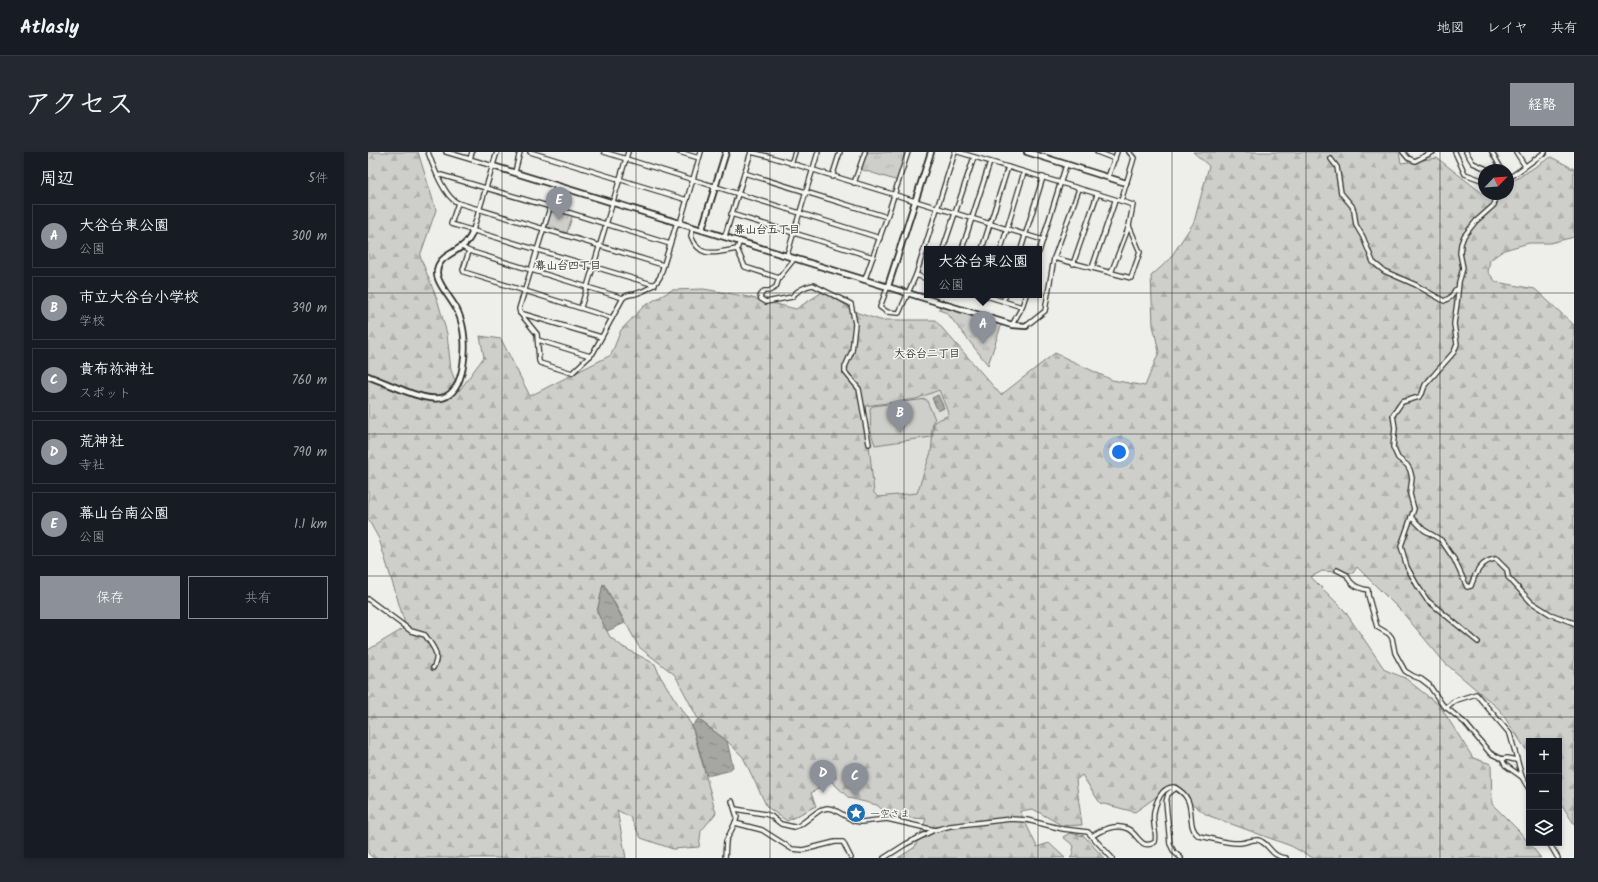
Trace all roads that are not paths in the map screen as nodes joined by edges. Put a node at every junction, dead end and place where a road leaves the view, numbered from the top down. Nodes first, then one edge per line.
1 (428, 152) edge
2 (446, 152) edge
3 (472, 152) edge
4 (497, 152) edge
5 (520, 152) edge
6 (530, 152) edge
7 (604, 152) edge
8 (628, 152) edge
9 (679, 152) edge
10 (701, 152) edge
11 (726, 152) edge
12 (751, 152) edge
13 (773, 152) edge
14 (795, 152) edge
15 (818, 152) edge
16 (840, 152) edge
17 (865, 152) edge
18 (908, 152) edge
19 (931, 152) edge
20 (955, 152) edge
21 (958, 152) edge
22 (1027, 152) edge
23 (1097, 152) edge
24 (1117, 152) edge
25 (1129, 152) edge
26 (1404, 152) edge
27 (1433, 152) edge
28 (1455, 152) edge
29 (1466, 152) edge
30 (1492, 152) edge
31 (1516, 152) edge
32 (1544, 152) edge
33 (1037, 153) edge
34 (771, 157) junction
35 (974, 157) junction
36 (626, 158) junction
37 (699, 158) junction
38 (470, 159) junction
39 (1115, 159) junction
40 (1331, 159) dead end
41 (990, 162) junction
42 (791, 164) junction
43 (1497, 164) edge
44 (1066, 165) junction
45 (493, 166) junction
46 (1008, 166) junction
47 (1478, 166) edge
48 (1525, 166) junction
49 (812, 170) junction
50 (515, 172) junction
51 (1024, 172) junction
52 (744, 173) junction
53 (1514, 174) edge
54 (438, 176) junction
55 (832, 177) junction
56 (1043, 177) junction
57 (1108, 177) junction
58 (620, 179) junction
59 (1478, 179) edge
60 (692, 180) junction
61 (854, 183) junction
62 (1060, 183) junction
63 (1126, 183) junction
64 (557, 185) junction
65 (715, 186) junction
66 (485, 188) junction
67 (1079, 189) junction
68 (806, 192) junction
69 (738, 193) junction
70 (895, 195) junction
71 (1097, 195) junction
72 (686, 200) junction
73 (1495, 200) edge
74 (1115, 201) junction
75 (612, 202) junction
76 (916, 202) junction
77 (1120, 202) junction
78 (458, 203) junction
79 (551, 207) junction
80 (938, 208) junction
81 (478, 210) junction
82 (800, 212) junction
83 (954, 213) junction
84 (732, 214) junction
85 (887, 217) junction
86 (972, 218) junction
87 (678, 222) junction
88 (990, 224) junction
89 (606, 225) junction
90 (1129, 226) junction
91 (694, 227) junction
92 (544, 229) junction
93 (702, 229) junction
94 (1008, 229) junction
95 (473, 230) junction
96 (794, 233) junction
97 (1026, 235) junction
98 (725, 236) junction
99 (880, 238) junction
100 (1043, 240) junction
101 (740, 241) junction
102 (670, 244) junction
103 (600, 246) junction
104 (926, 246) edge
105 (944, 246) edge
106 (963, 246) edge
107 (983, 246) edge
108 (1002, 246) edge
109 (1022, 246) edge
110 (1041, 246) edge
111 (462, 247) junction
112 (737, 249) junction
113 (537, 250) junction
114 (469, 251) junction
115 (924, 251) edge
116 (787, 255) junction
117 (873, 257) junction
118 (795, 258) junction
119 (1054, 258) junction
120 (1072, 264) junction
121 (663, 265) junction
122 (593, 266) junction
123 (1092, 268) junction
124 (531, 270) junction
125 (1111, 273) junction
126 (916, 275) junction
127 (779, 278) junction
128 (924, 278) edge
129 (864, 279) junction
130 (656, 285) junction
131 (888, 286) junction
132 (587, 287) junction
133 (1458, 289) junction
134 (525, 291) junction
135 (908, 293) junction
136 (623, 298) junction
137 (924, 298) edge
138 (924, 298) edge
139 (994, 298) edge
140 (1004, 298) edge
141 (1025, 298) edge
142 (1003, 301) junction
143 (580, 307) junction
144 (1022, 307) junction
145 (520, 312) junction
146 (612, 318) junction
147 (1012, 325) junction
148 (1026, 326) joint
149 (602, 337) junction
150 (538, 340) junction
151 (590, 356) junction
152 (368, 376) edge
153 (869, 444) dead end
154 (1411, 517) junction
155 (1337, 570) dead end
156 (368, 599) edge
157 (1574, 623) edge
158 (1478, 642) dead end
159 (433, 668) dead end
160 (1446, 708) junction
161 (1502, 759) junction
162 (1516, 760) junction
163 (1522, 777) junction
164 (1526, 784) edge
165 (1176, 788) junction
166 (732, 801) dead end
167 (735, 809) junction
168 (735, 823) junction
169 (935, 830) junction
170 (1092, 836) junction
171 (1551, 846) edge
172 (725, 858) edge
173 (851, 858) edge
174 (884, 858) edge
175 (1112, 858) edge
176 (1181, 858) edge
177 (1286, 858) edge
178 (1558, 858) edge

1 - 54 street
2 - 38 street
3 - 38 street
4 - 45 street
5 - 50 street
6 - 58 street
7 - 36 street
8 - 36 street
9 - 37 street
10 - 37 street
11 - 65 street
12 - 34 street
12 - 52 street
13 - 34 street
14 - 42 street
15 - 49 street
16 - 55 street
17 - 61 street
18 - 70 street
19 - 76 street
20 - 80 street
21 - 35 street
22 - 33 street
23 - 39 street
24 - 39 street
25 - 63 street
26 - 27 street
28 - 59 street
29 - 47 street
30 - 43 street
31 - 48 street
32 - 48 street
33 - 44 street
34 - 42 street
35 - 41 street
35 - 83 street
36 - 58 street
36 - 60 street
37 - 60 street
38 - 45 street
39 - 57 street
40 - 133 street
41 - 46 street
41 - 86 street
42 - 49 street
44 - 57 street
44 - 62 street
45 - 50 street
45 - 66 street
46 - 51 street
46 - 88 street
48 - 53 street
49 - 55 street
49 - 68 street
50 - 64 street
51 - 56 street
51 - 94 street
52 - 68 street
52 - 69 street
54 - 66 street
54 - 78 street
55 - 61 street
56 - 62 street
56 - 97 street
57 - 63 street
58 - 72 street
58 - 75 street
60 - 65 street
60 - 72 street
61 - 70 street
62 - 67 street
62 - 100 street
63 - 77 street
64 - 75 street
64 - 79 street
65 - 69 street
65 - 93 street
66 - 79 street
66 - 81 street
67 - 71 street
67 - 119 street
68 - 82 street
68 - 85 street
69 - 82 street
69 - 84 street
70 - 76 street
70 - 85 street
71 - 74 street
71 - 120 street
72 - 87 street
73 - 133 street
74 - 77 street
74 - 123 street
75 - 87 street
75 - 89 street
76 - 80 street
76 - 131 street
77 - 90 street
78 - 81 street
78 - 95 street
79 - 89 street
79 - 92 street
80 - 83 street
80 - 104 street
81 - 92 street
81 - 95 street
82 - 96 street
82 - 99 street
83 - 86 street
83 - 105 street
84 - 96 street
84 - 98 street
85 - 99 street
86 - 88 street
86 - 106 street
87 - 91 street
87 - 102 street
88 - 94 street
88 - 107 street
89 - 102 street
89 - 103 street
90 - 125 street
90 - 125 street
91 - 93 street
91 - 112 street
92 - 103 street
92 - 113 street
93 - 98 street
94 - 97 street
94 - 108 street
95 - 111 street
95 - 113 street
96 - 116 street
96 - 117 street
97 - 100 street
97 - 109 street
98 - 101 street
99 - 117 street
100 - 110 street
101 - 112 street
101 - 116 street
102 - 121 street
103 - 121 street
103 - 122 street
111 - 114 street
111 - 152 street
112 - 127 street
113 - 122 street
113 - 124 street
114 - 124 street
114 - 134 street
115 - 126 street
116 - 118 street
117 - 129 street
118 - 127 street
118 - 129 street
119 - 120 street
119 - 148 street
120 - 123 street
121 - 130 street
122 - 130 street
122 - 132 street
123 - 125 street
124 - 132 street
124 - 134 street
126 - 128 street
126 - 135 street
127 - 153 street
129 - 131 street
130 - 136 street
131 - 135 street
131 - 135 street
132 - 136 street
132 - 143 street
133 - 154 street
134 - 143 street
134 - 145 street
135 - 137 street
136 - 146 street
138 - 147 street
139 - 142 street
140 - 142 street
141 - 144 street
142 - 144 street
143 - 146 street
144 - 147 street
145 - 149 street
145 - 150 street
146 - 149 street
147 - 148 street
149 - 151 street
150 - 151 street
150 - 151 street
154 - 157 street
154 - 158 street
155 - 160 street
156 - 159 street
160 - 161 street
160 - 162 street
161 - 162 street
161 - 163 street
162 - 163 street
163 - 164 street
165 - 170 street
165 - 176 street
165 - 177 street
166 - 167 street
167 - 168 street
167 - 169 street
168 - 172 street
168 - 173 street
169 - 170 street
169 - 174 street
170 - 175 street
171 - 178 street

